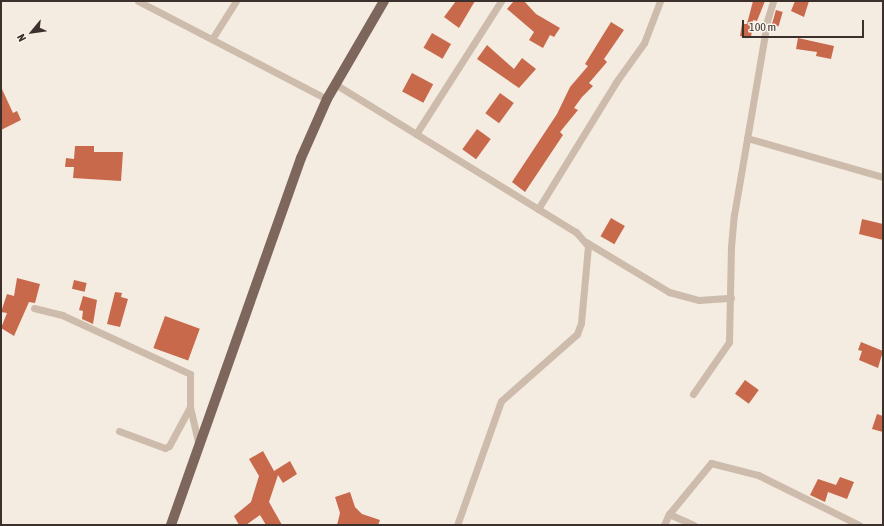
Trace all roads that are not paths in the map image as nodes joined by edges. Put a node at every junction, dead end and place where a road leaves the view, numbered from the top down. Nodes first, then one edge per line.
1 (138, 1) edge
2 (236, 1) edge
3 (384, 1) edge
4 (501, 1) edge
5 (660, 1) edge
6 (773, 1) edge
7 (212, 39) junction
8 (335, 84) junction
9 (326, 99) junction
10 (416, 134) junction
11 (747, 138) junction
12 (883, 177) edge
13 (538, 209) junction
14 (586, 241) junction
15 (731, 298) junction
16 (34, 308) dead end
17 (693, 394) dead end
18 (190, 407) junction
19 (119, 431) dead end
20 (199, 446) junction
21 (669, 514) junction
22 (170, 525) edge
23 (457, 525) edge
24 (664, 525) edge
25 (694, 525) edge
26 (859, 525) edge

1 - 7 street
2 - 7 street
3 - 8 main road
4 - 10 street
5 - 13 street
6 - 11 street
7 - 9 street
8 - 9 main road
8 - 10 street
9 - 20 main road
10 - 13 street
11 - 12 street
11 - 15 street
13 - 14 street
14 - 15 street
14 - 23 street
15 - 17 street
16 - 18 street
18 - 19 street
18 - 20 street
20 - 22 main road
21 - 24 street
21 - 25 street
21 - 26 street

